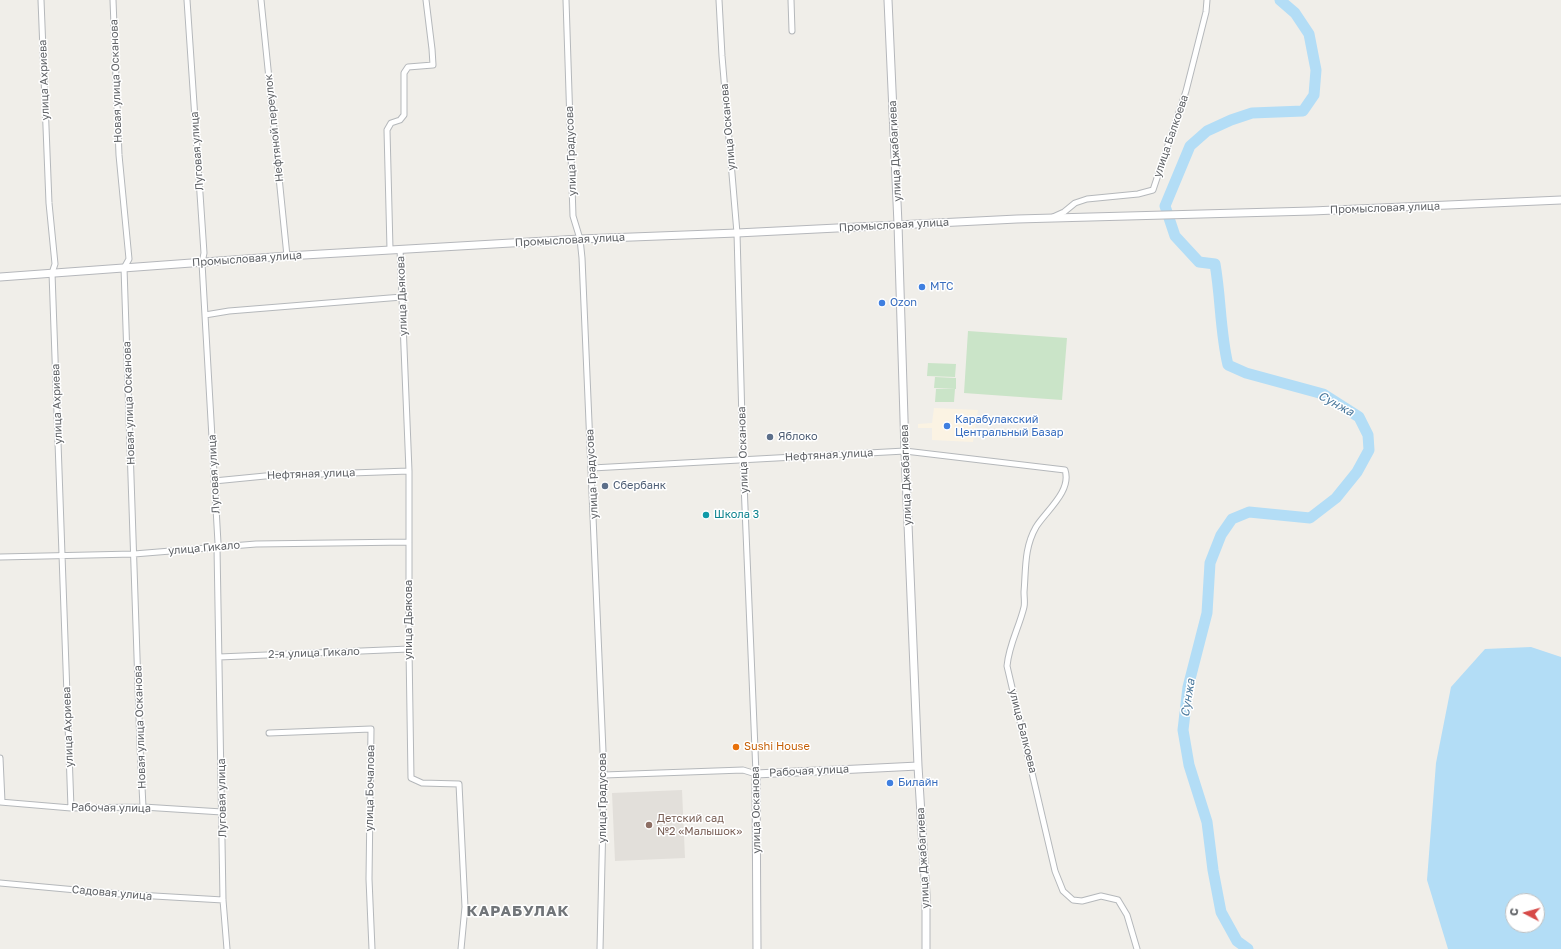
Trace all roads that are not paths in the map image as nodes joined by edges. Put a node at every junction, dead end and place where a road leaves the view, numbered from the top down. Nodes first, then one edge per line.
1 (41, 0) edge
2 (113, 0) edge
3 (187, 0) edge
4 (261, 0) edge
5 (426, 0) edge
6 (566, 0) edge
7 (719, 0) edge
8 (791, 0) edge
9 (888, 0) edge
10 (1208, 0) edge
11 (792, 31) dead end
12 (1561, 200) edge
13 (1050, 218) junction
14 (898, 224) junction
15 (737, 233) junction
16 (580, 239) junction
17 (390, 249) junction
18 (400, 249) junction
19 (287, 256) junction
20 (202, 263) junction
21 (124, 268) junction
22 (52, 273) junction
23 (0, 277) edge
24 (402, 297) junction
25 (205, 315) junction
26 (905, 452) junction
27 (743, 459) junction
28 (592, 468) junction
29 (1065, 470) joint
30 (409, 471) junction
31 (214, 481) junction
32 (409, 542) junction
33 (217, 547) junction
34 (134, 554) junction
35 (62, 555) junction
36 (0, 557) edge
37 (409, 649) junction
38 (218, 656) junction
39 (269, 733) dead end
40 (0, 758) edge
41 (918, 766) junction
42 (756, 774) junction
43 (604, 775) junction
44 (1, 802) edge
45 (143, 807) junction
46 (71, 808) junction
47 (222, 812) junction
48 (0, 883) edge
49 (224, 900) junction
50 (227, 949) edge
51 (372, 949) edge
52 (461, 949) edge
53 (600, 949) edge
54 (757, 949) edge
55 (926, 949) edge
56 (1137, 949) edge

1 - 22 street, улица Ахриева
2 - 21 street, Новая улица Осканова
3 - 20 street, Луговая улица
4 - 19 street, Нефтяной переулок
5 - 17 street, улица Дьякова
6 - 16 street, улица Градусова
7 - 15 street, улица Осканова
8 - 11 street
9 - 14 main road, улица Джабагиева
10 - 13 street, улица Балкоева
12 - 13 main road, Промысловая улица
13 - 14 main road, Промысловая улица
14 - 15 main road, Промысловая улица
14 - 26 main road, улица Джабагиева
15 - 16 main road, Промысловая улица
15 - 27 street, улица Осканова
16 - 18 main road, Промысловая улица
16 - 28 street, улица Градусова
17 - 18 main road, Промысловая улица
17 - 19 main road, Промысловая улица
18 - 24 street, улица Дьякова
19 - 20 main road, Промысловая улица
20 - 21 main road, Промысловая улица
20 - 25 street, Луговая улица
21 - 22 main road, Промысловая улица
21 - 34 street, Новая улица Осканова
22 - 23 main road, Промысловая улица
22 - 35 street, улица Ахриева
24 - 25 street
24 - 30 street, улица Дьякова
25 - 31 street, Луговая улица
26 - 27 street, Нефтяная улица
26 - 29 street, Нефтяная улица
26 - 41 main road, улица Джабагиева
27 - 28 street, Нефтяная улица
27 - 42 street, улица Осканова
28 - 43 street, улица Градусова
29 - 56 street, улица Балкоева
30 - 31 street, Нефтяная улица
30 - 32 street, улица Дьякова
31 - 33 street, Луговая улица
32 - 33 street, улица Гикало
32 - 37 street, улица Дьякова
33 - 34 street, улица Гикало
33 - 38 street, Луговая улица
34 - 35 street, улица Гикало
34 - 45 street, Новая улица Осканова
35 - 36 street, улица Гикало
35 - 46 street, улица Ахриева
37 - 38 street, 2-я улица Гикало
37 - 52 street, улица Дьякова
38 - 47 street, Луговая улица
39 - 51 street, улица Бочалова
40 - 44 street
41 - 42 main road, Рабочая улица
41 - 55 main road, улица Джабагиева
42 - 43 street, Рабочая улица
42 - 54 main road, улица Осканова
43 - 53 street, улица Градусова
44 - 46 street, Рабочая улица
45 - 46 street, Рабочая улица
45 - 47 street, Рабочая улица
47 - 49 street, Луговая улица
48 - 49 street, Садовая улица
49 - 50 street, Луговая улица

